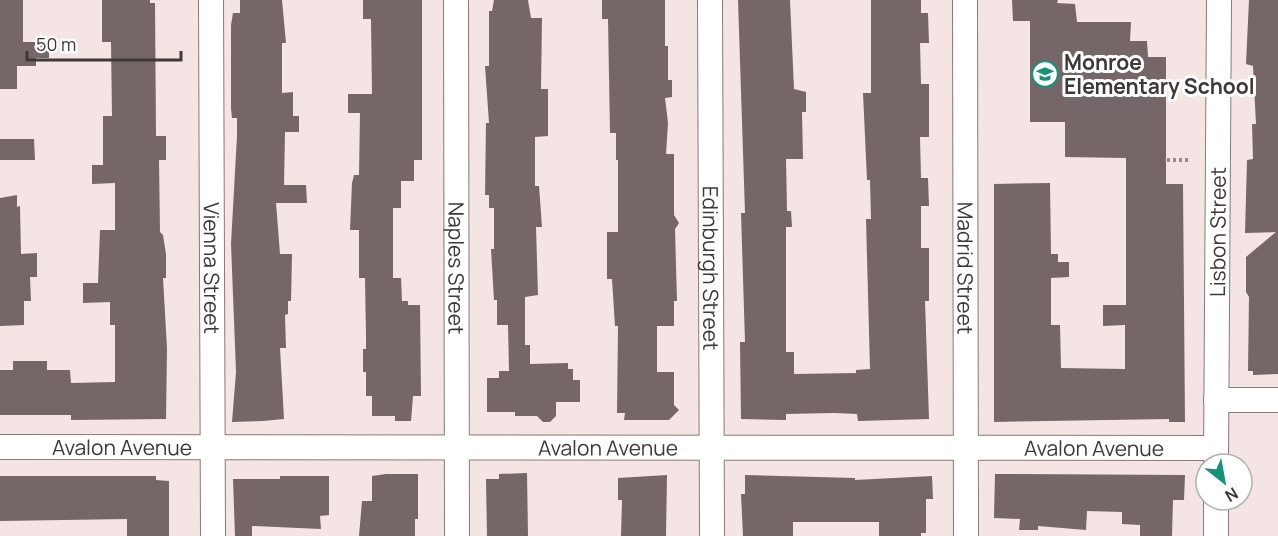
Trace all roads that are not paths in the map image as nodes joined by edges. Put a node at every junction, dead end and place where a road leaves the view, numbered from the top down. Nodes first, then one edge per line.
1 (211, 0) edge
2 (456, 0) edge
3 (710, 0) edge
4 (965, 0) edge
5 (1219, 0) edge
6 (1216, 400) junction
7 (1278, 400) edge
8 (0, 447) edge
9 (213, 447) junction
10 (457, 447) junction
11 (965, 447) junction
12 (711, 449) junction
13 (1216, 452) edge
14 (1194, 455) edge
15 (1216, 512) edge
16 (213, 536) edge
17 (457, 536) edge
18 (712, 536) edge
19 (966, 536) edge
20 (1216, 536) edge

1 - 9 street, Vienna Street
2 - 10 street, Naples Street
3 - 12 street, Edinburgh Street
4 - 11 street, Madrid Street
5 - 6 street, Lisbon Street
6 - 7 street
6 - 13 street, Lisbon Street
8 - 9 street, Avalon Avenue
9 - 10 street, Avalon Avenue
9 - 16 street, Vienna Street
10 - 12 street, Avalon Avenue
10 - 17 street, Naples Street
11 - 12 street, Avalon Avenue
11 - 14 street, Avalon Avenue
11 - 19 street, Madrid Street
12 - 18 street, Edinburgh Street
15 - 20 street

